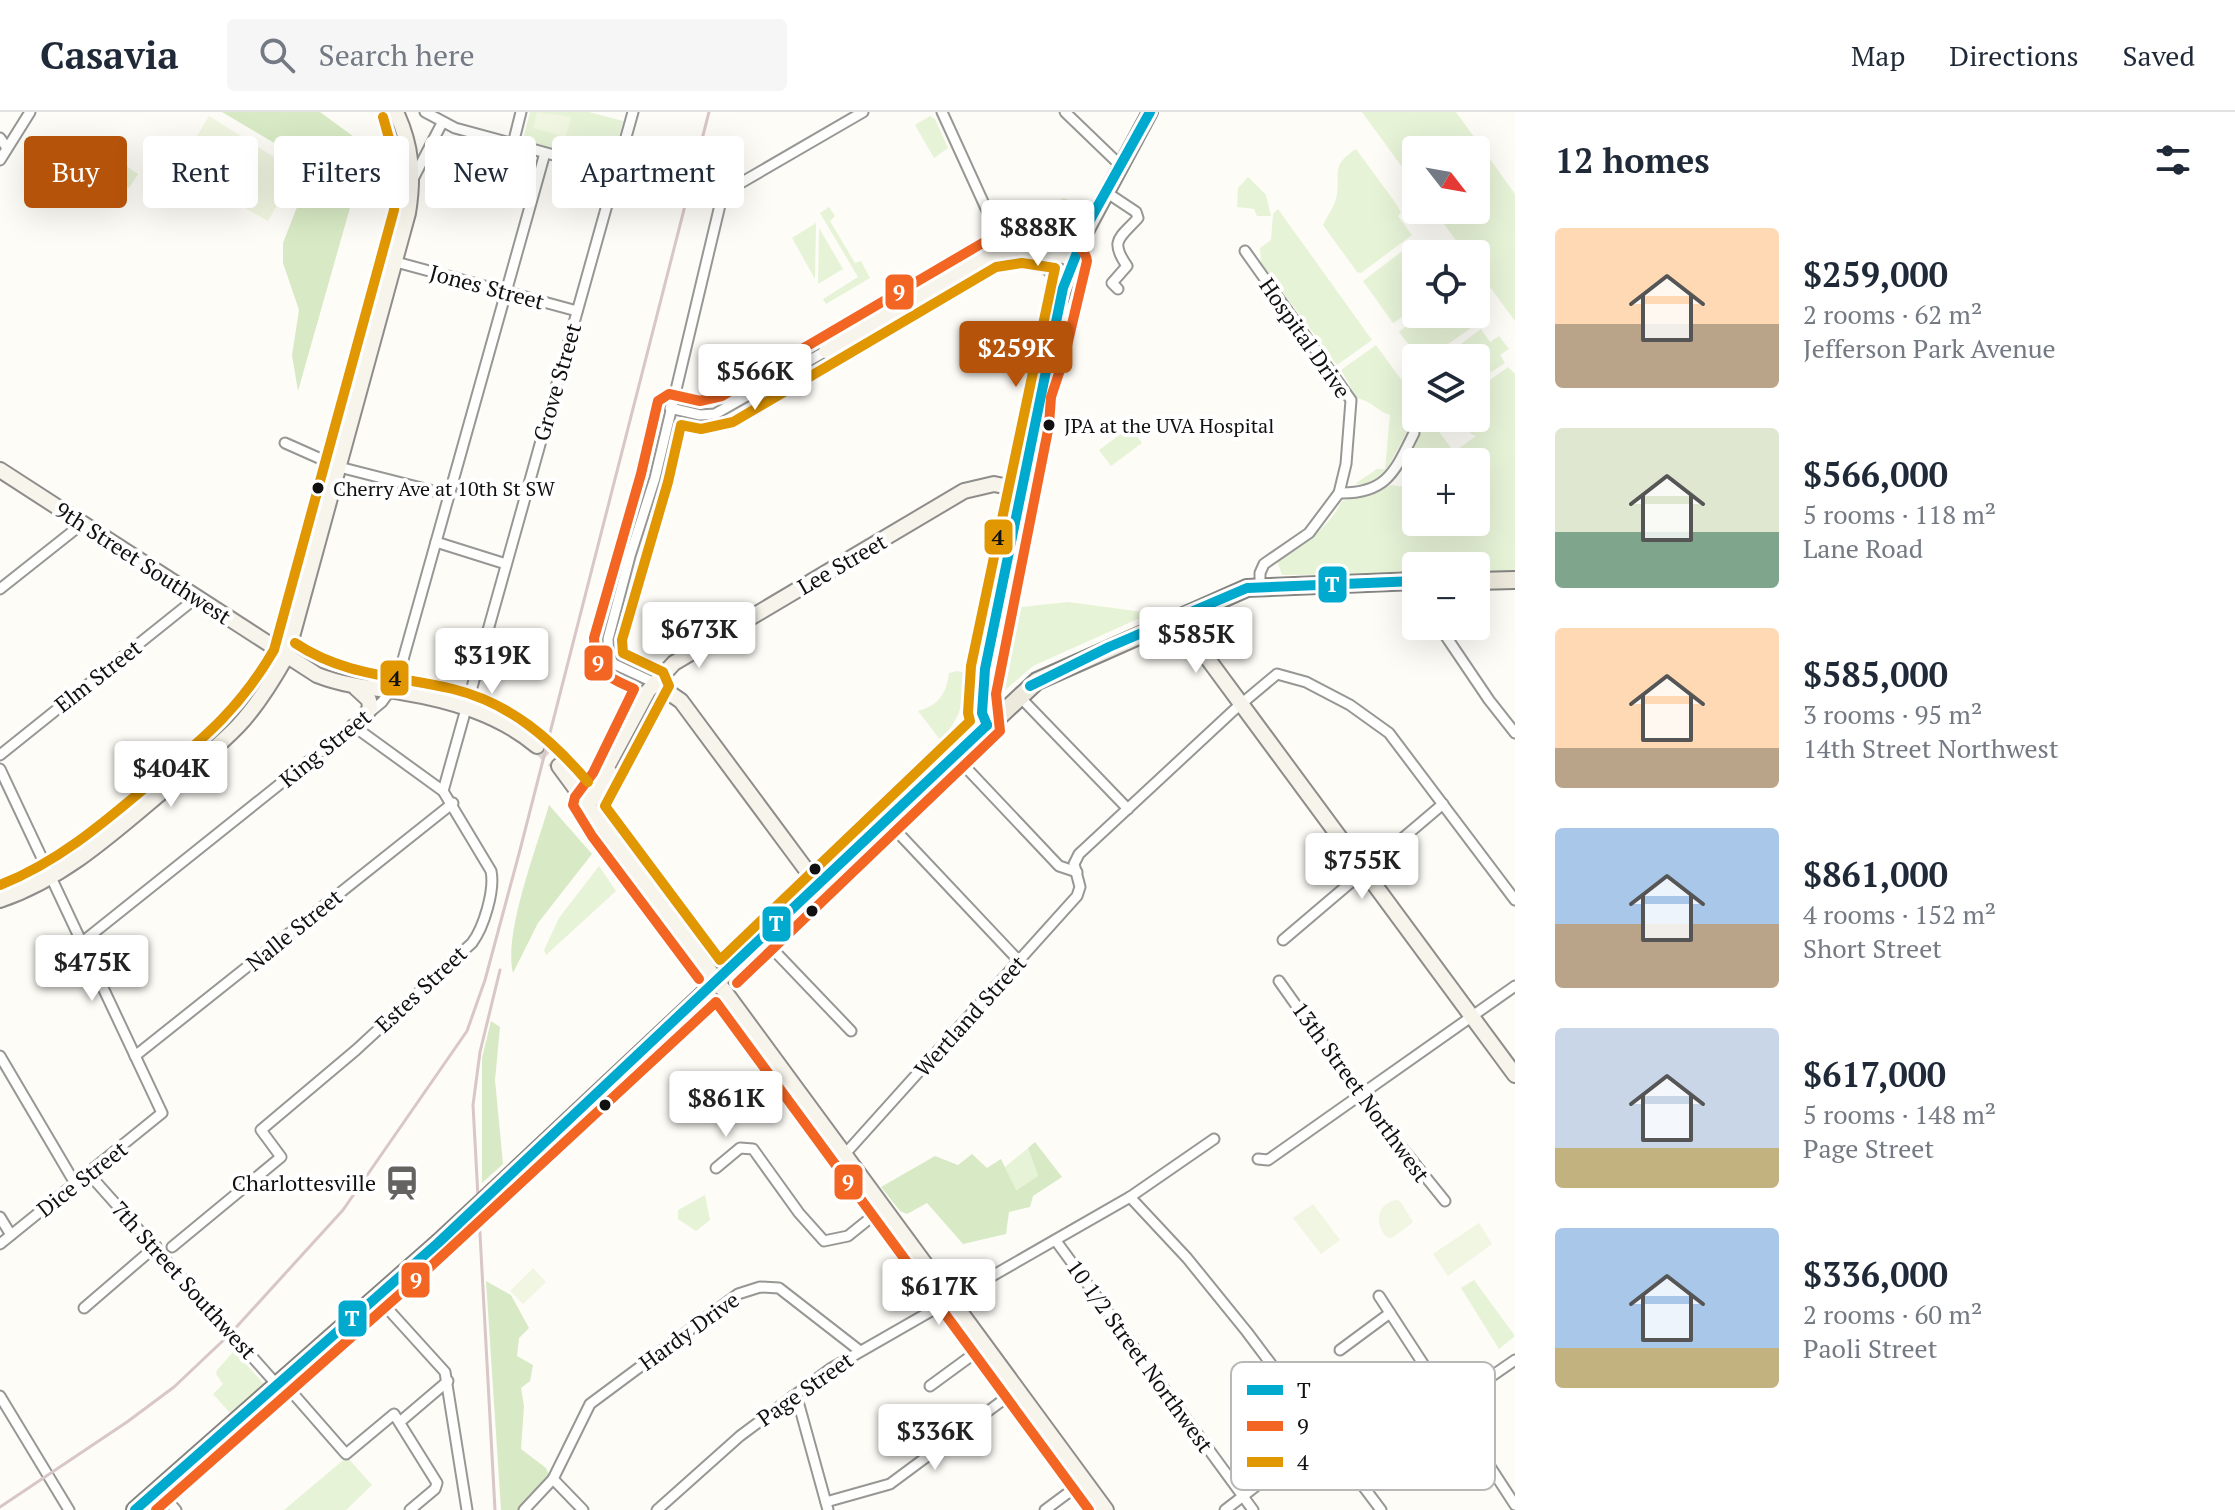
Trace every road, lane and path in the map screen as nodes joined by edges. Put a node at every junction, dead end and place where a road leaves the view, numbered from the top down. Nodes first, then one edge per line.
1 (30, 112) edge
2 (396, 112) edge
3 (425, 112) edge
4 (521, 112) edge
5 (633, 112) edge
6 (863, 112) edge
7 (942, 112) edge
8 (1065, 112) edge
9 (1150, 112) edge
10 (442, 123) junction
11 (486, 136) edge
12 (515, 136) edge
13 (626, 136) edge
14 (0, 138) edge
15 (7, 148) junction
16 (536, 150) edge
17 (545, 153) junction
18 (552, 155) edge
19 (0, 160) edge
20 (1120, 165) junction
21 (413, 179) junction
22 (1106, 192) junction
23 (606, 208) edge
24 (1005, 250) junction
25 (1245, 251) dead end
26 (1073, 259) junction
27 (396, 262) junction
28 (1118, 289) dead end
29 (506, 292) junction
30 (577, 311) junction
31 (1050, 347) tunnel mouth
32 (826, 351) joint
33 (670, 408) junction
34 (1414, 433) dead end
35 (285, 443) dead end
36 (339, 467) junction
37 (0, 470) edge
38 (1023, 490) junction
39 (1339, 493) junction
40 (449, 495) junction
41 (82, 524) junction
42 (436, 542) junction
43 (506, 564) junction
44 (1515, 580) edge
45 (1402, 581) edge
46 (1490, 581) edge
47 (1260, 586) junction
48 (0, 589) edge
49 (196, 598) junction
50 (1177, 617) junction
51 (1448, 640) edge
52 (287, 655) junction
53 (655, 683) junction
54 (356, 688) junction
55 (391, 691) junction
56 (1019, 696) junction
57 (1241, 704) junction
58 (466, 707) junction
59 (365, 716) junction
60 (352, 725) junction
61 (987, 725) junction
62 (1515, 733) edge
63 (537, 746) tunnel mouth
64 (0, 755) edge
65 (955, 756) junction
66 (559, 766) tunnel mouth
67 (0, 769) edge
68 (443, 791) junction
69 (583, 799) junction
70 (453, 803) junction
71 (1443, 804) junction
72 (1128, 809) junction
73 (887, 821) junction
74 (1363, 871) junction
75 (1077, 872) junction
76 (51, 879) junction
77 (819, 887) junction
78 (0, 900) edge
79 (1515, 900) edge
80 (763, 939) junction
81 (1283, 940) dead end
82 (81, 943) junction
83 (1020, 962) junction
84 (718, 981) junction
85 (1279, 981) dead end
86 (1515, 986) edge
87 (1471, 1015) junction
88 (851, 1031) dead end
89 (0, 1056) edge
90 (135, 1056) junction
91 (1515, 1075) edge
92 (1361, 1097) junction
93 (1214, 1139) dead end
94 (845, 1154) junction
95 (1258, 1159) dead end
96 (716, 1168) dead end
97 (89, 1174) junction
98 (76, 1185) junction
99 (1130, 1197) junction
100 (1445, 1201) dead end
101 (884, 1207) junction
102 (0, 1217) edge
103 (11, 1235) junction
104 (1056, 1241) junction
105 (0, 1244) edge
106 (156, 1246) junction
107 (172, 1247) dead end
108 (1379, 1296) dead end
109 (377, 1297) junction
110 (953, 1301) junction
111 (84, 1308) dead end
112 (1390, 1313) junction
113 (986, 1345) junction
114 (1340, 1350) dead end
115 (860, 1351) junction
116 (1515, 1360) edge
117 (1269, 1362) edge
118 (1422, 1362) edge
119 (1495, 1374) edge
120 (448, 1381) junction
121 (280, 1384) junction
122 (930, 1386) dead end
123 (1018, 1389) junction
124 (0, 1396) edge
125 (793, 1396) junction
126 (398, 1418) junction
127 (1495, 1474) edge
128 (553, 1479) junction
129 (1231, 1480) edge
130 (1084, 1481) junction
131 (158, 1490) junction
132 (1239, 1490) edge
133 (1251, 1490) edge
134 (1366, 1490) edge
135 (1243, 1496) junction
136 (1515, 1505) edge
137 (827, 1506) edge
138 (69, 1510) edge
139 (135, 1510) edge
140 (176, 1510) edge
141 (410, 1510) edge
142 (467, 1510) edge
143 (524, 1510) edge
144 (583, 1510) edge
145 (657, 1510) edge
146 (1045, 1510) edge
147 (1106, 1510) edge
148 (1225, 1510) edge
149 (1253, 1510) edge
150 (1381, 1510) edge

1 - 15 street
2 - 21 street
3 - 10 street
4 - 12 street
5 - 13 street, Grove Street
6 - 33 street
7 - 24 street
8 - 20 street
9 - 20 street
10 - 11 street
10 - 21 street
14 - 15 street
15 - 19 street
16 - 17 street
17 - 18 street
17 - 29 street, King Street
20 - 22 street
21 - 27 street
22 - 26 street
22 - 28 street
23 - 30 street, Grove Street
24 - 26 street
24 - 26 street
24 - 32 street
25 - 39 street, Hospital Drive
27 - 29 street, Jones Street
27 - 36 street
29 - 30 street, Jones Street
29 - 40 street, King Street
30 - 43 street, Grove Street
31 - 38 street
32 - 33 street
33 - 53 street
34 - 39 street
35 - 36 street
36 - 40 street
36 - 52 street
37 - 41 street, 9th Street Southwest
38 - 53 street, Lee Street
38 - 61 street
39 - 47 street, Hospital Drive
40 - 42 street, King Street
41 - 48 street
41 - 49 street, 9th Street Southwest
42 - 43 street
42 - 55 street, King Street
43 - 58 street, Grove Street
44 - 46 main road
45 - 47 main road
47 - 50 main road
49 - 52 street, 9th Street Southwest
49 - 64 street, Elm Street
50 - 56 main road
50 - 57 street
51 - 62 street
52 - 54 street, 9th Street Southwest
52 - 76 street
53 - 69 street, Lee Street
53 - 77 street
54 - 55 street, 9th Street Southwest
54 - 59 street
55 - 58 street, 9th Street Southwest
55 - 59 street, King Street
56 - 61 main road
56 - 72 street
57 - 71 street, Wertland Street
57 - 72 street, Wertland Street
57 - 74 street
58 - 63 street, 9th Street Southwest
58 - 68 street, Grove Street
59 - 60 street, King Street
60 - 68 street
60 - 82 street, King Street
61 - 65 main road
65 - 73 main road
65 - 75 street
66 - 69 street
67 - 76 street
68 - 70 street
69 - 84 street
70 - 90 street, Nalle Street
70 - 107 street, Estes Street
71 - 74 street
71 - 79 street
72 - 75 street, Wertland Street
73 - 77 main road
73 - 83 street
74 - 81 street
74 - 87 street
75 - 83 street, Wertland Street
76 - 78 street
76 - 82 street
77 - 80 main road
80 - 84 main road
80 - 88 street
82 - 90 street
83 - 94 street, Wertland Street
84 - 94 street
84 - 109 main road, bridge
85 - 92 street, 13th Street Northwest
86 - 87 street
87 - 91 street
87 - 92 street
89 - 98 street
90 - 97 street, Dice Street
92 - 95 street
92 - 100 street, 13th Street Northwest
93 - 99 street, Page Street
94 - 101 street
96 - 101 street
97 - 98 street, Dice Street
97 - 106 street, 7th Street Southwest
98 - 103 street, Dice Street
99 - 104 street, Page Street
99 - 117 street
101 - 110 street
102 - 103 street
103 - 105 street, Dice Street
104 - 110 street, Page Street
104 - 129 street, 10 1/2 Street Northwest
106 - 111 street
106 - 121 street, 7th Street Southwest
108 - 112 street
109 - 120 street
109 - 121 main road
110 - 113 street
110 - 115 street, Page Street
112 - 114 street
112 - 118 street
113 - 122 street
113 - 123 street
115 - 125 street, Page Street
115 - 128 street, Hardy Drive
116 - 119 street
120 - 126 street
120 - 142 street
121 - 126 street, 7th Street Southwest
121 - 131 main road
123 - 130 street
123 - 137 street
124 - 138 street
125 - 137 street
125 - 145 street, Page Street
126 - 141 street
127 - 136 street
128 - 143 street, Hardy Drive
128 - 144 street
130 - 146 street
130 - 147 street
131 - 139 main road
131 - 140 street
132 - 135 street, 10 1/2 Street Northwest
133 - 135 street
134 - 150 street
135 - 148 street
135 - 149 street, 10 1/2 Street Northwest

